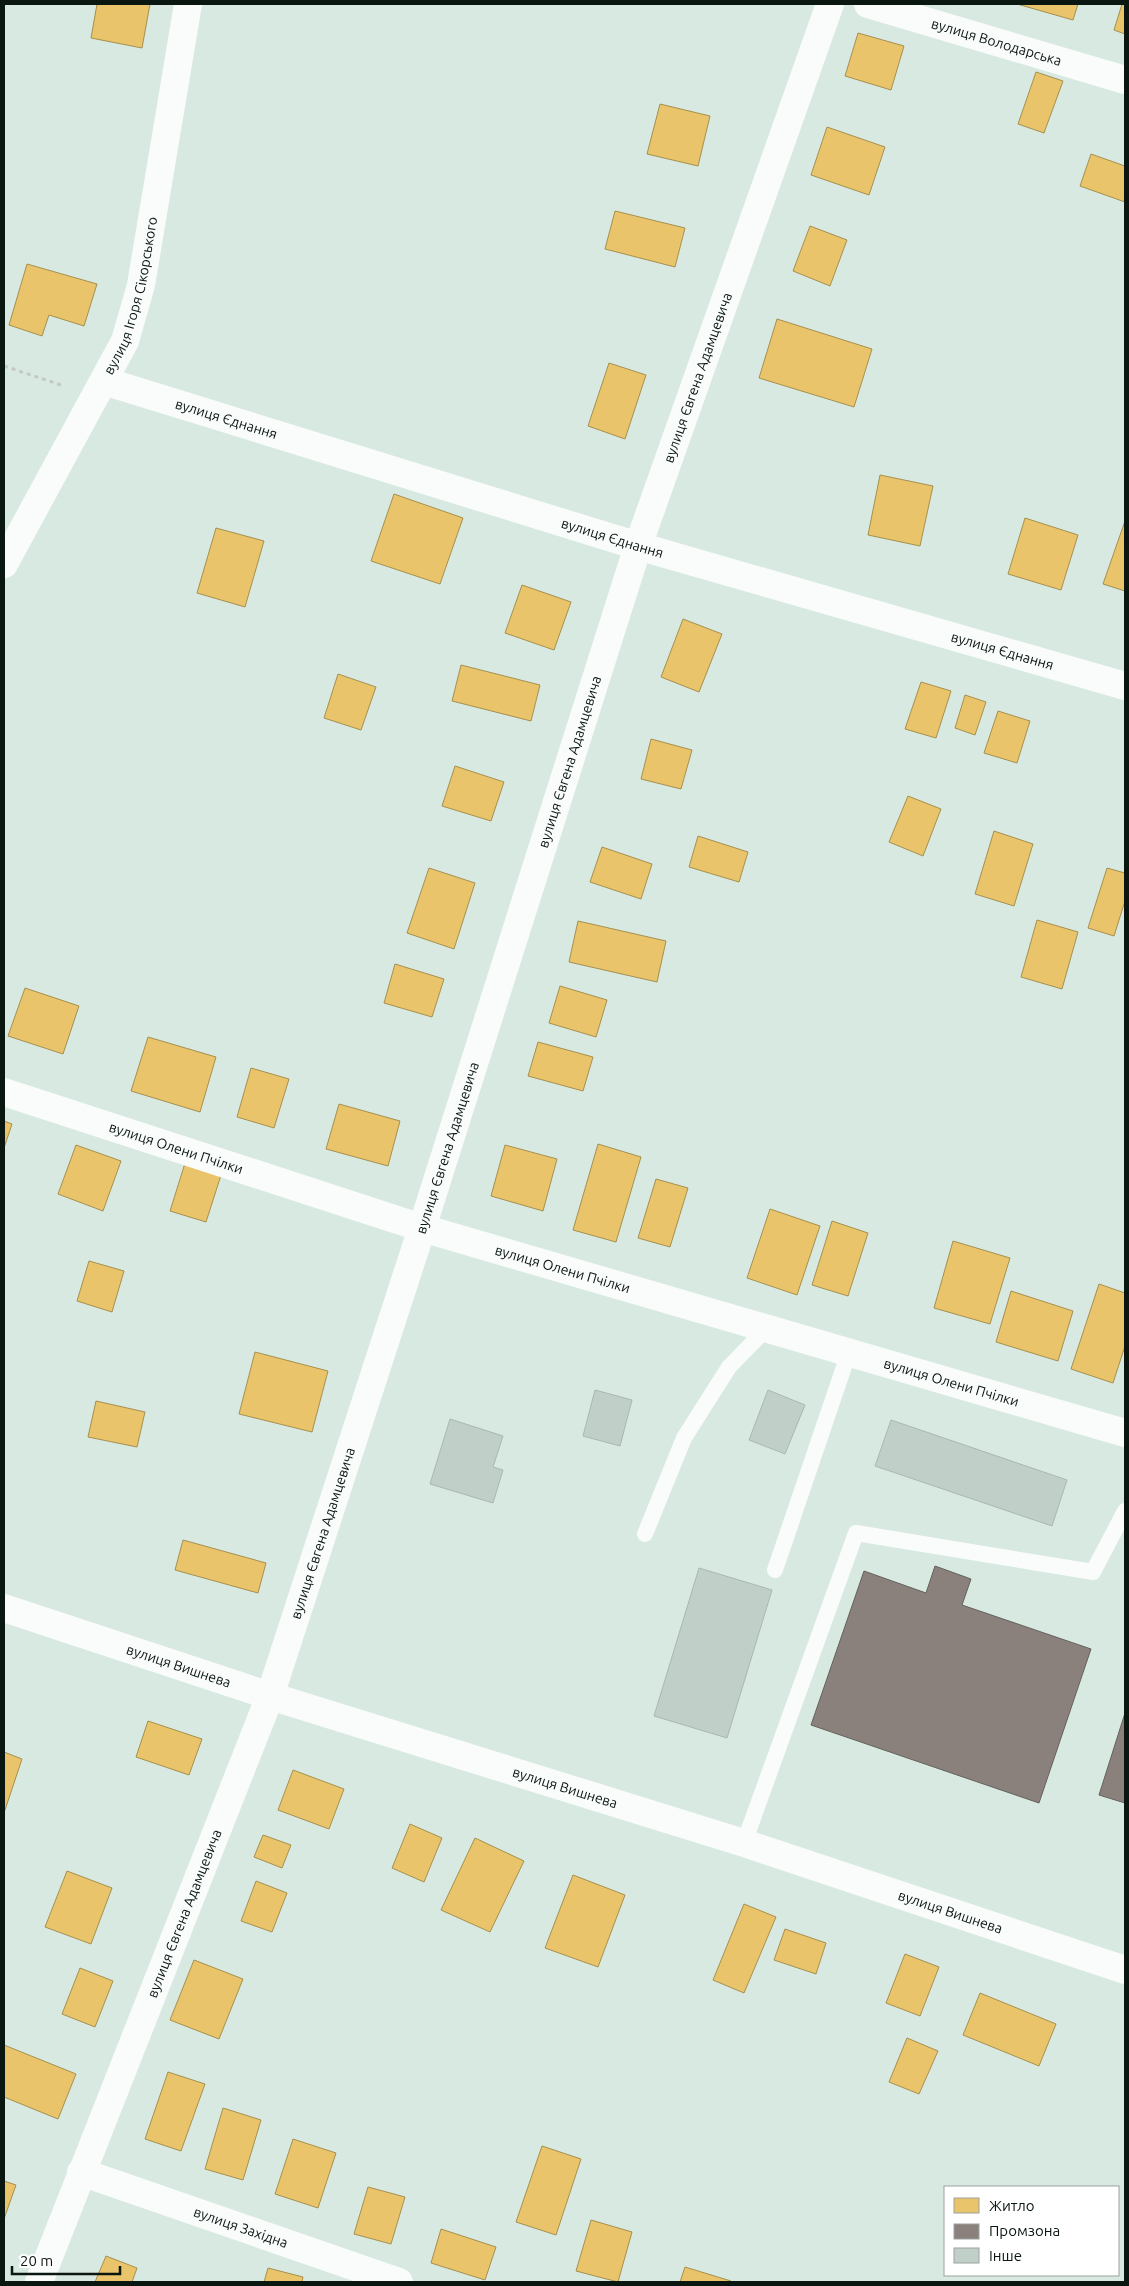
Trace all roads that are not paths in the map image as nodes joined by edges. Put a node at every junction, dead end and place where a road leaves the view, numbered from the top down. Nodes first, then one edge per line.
1 (188, 4) edge
2 (830, 4) edge
3 (868, 4) edge
4 (1125, 80) edge
5 (100, 388) junction
6 (638, 546) junction
7 (4, 564) edge
8 (1125, 686) edge
9 (4, 1092) edge
10 (422, 1228) junction
11 (767, 1328) junction
12 (849, 1352) junction
13 (1125, 1433) edge
14 (1125, 1511) edge
15 (645, 1534) dead end
16 (775, 1570) dead end
17 (4, 1608) edge
18 (270, 1696) junction
19 (744, 1843) junction
20 (1125, 1970) edge
21 (81, 2172) junction
22 (39, 2282) edge
23 (399, 2282) edge

1 - 5 street, вулиця Ігоря Сікорського
2 - 6 street, вулиця Євгена Адамцевича
3 - 4 street, вулиця Володарська
5 - 6 street, вулиця Єднання
5 - 7 street, вулиця Ігоря Сікорського
6 - 8 street, вулиця Єднання
6 - 10 street, вулиця Євгена Адамцевича
9 - 10 street, вулиця Олени Пчілки
10 - 11 street, вулиця Олени Пчілки
10 - 18 street, вулиця Євгена Адамцевича
11 - 12 street, вулиця Олени Пчілки
11 - 15 lane
12 - 13 street, вулиця Олени Пчілки
12 - 16 lane
14 - 19 lane
17 - 18 street, вулиця Вишнева
18 - 19 street, вулиця Вишнева
18 - 21 street, вулиця Євгена Адамцевича
19 - 20 street, вулиця Вишнева
21 - 22 street, вулиця Євгена Адамцевича
21 - 23 street, вулиця Західна

